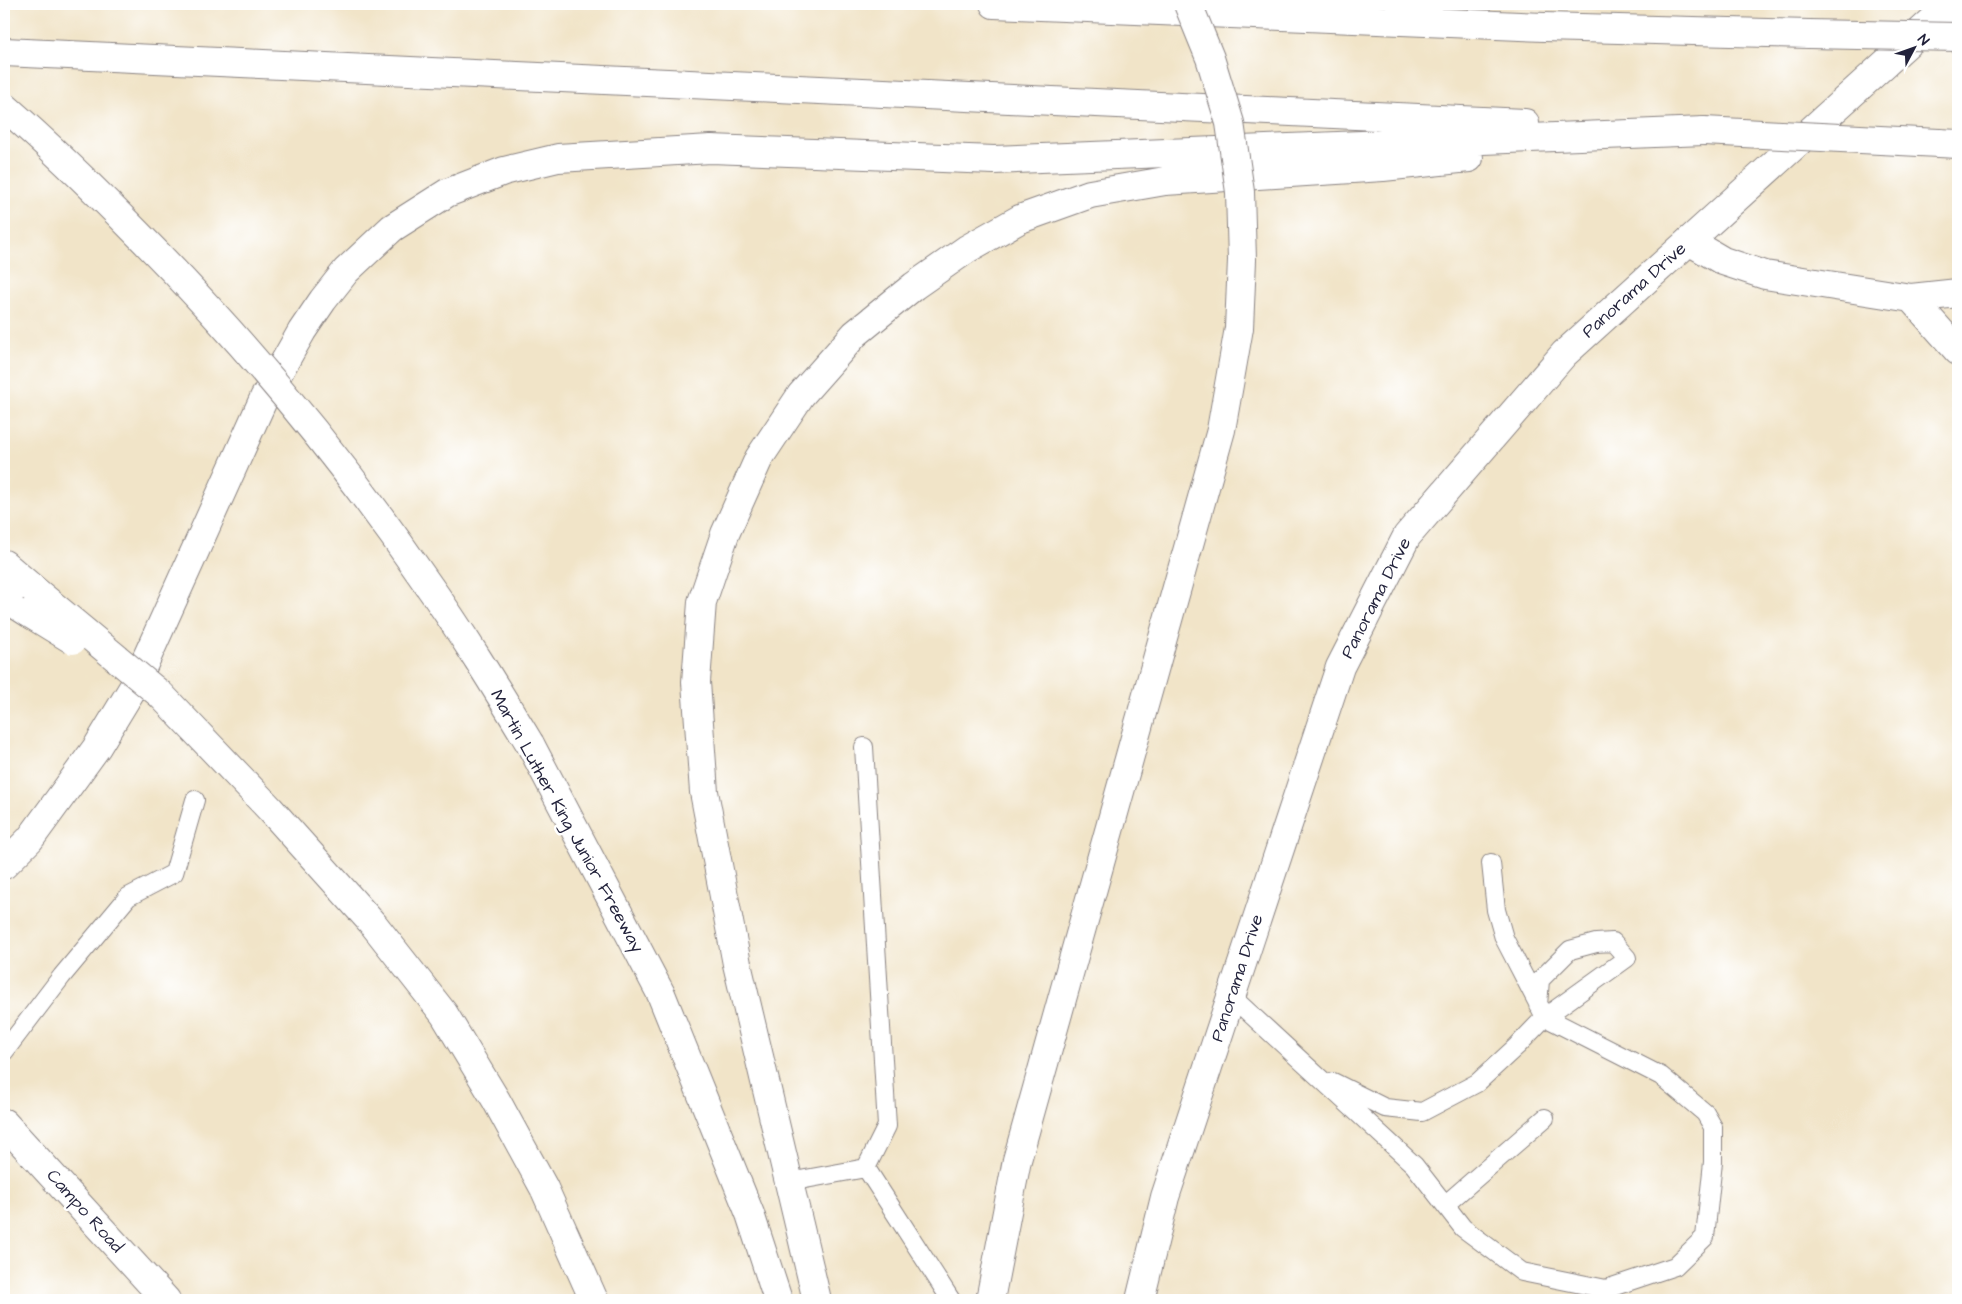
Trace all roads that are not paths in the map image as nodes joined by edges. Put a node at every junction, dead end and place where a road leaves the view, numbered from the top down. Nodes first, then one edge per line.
1 (994, 4) edge
2 (1188, 4) edge
3 (1410, 4) edge
4 (1951, 4) edge
5 (1544, 27) junction
6 (1958, 37) edge
7 (4, 52) edge
8 (4, 106) edge
9 (1704, 131) junction
10 (1949, 144) edge
11 (1689, 240) junction
12 (1958, 293) edge
13 (1911, 298) junction
14 (1958, 351) edge
15 (4, 564) edge
16 (4, 596) edge
17 (30, 600) junction
18 (864, 747) dead end
19 (195, 800) dead end
20 (1492, 863) dead end
21 (4, 865) edge
22 (1231, 996) junction
23 (1542, 1011) junction
24 (4, 1052) edge
25 (1316, 1074) junction
26 (1545, 1118) dead end
27 (4, 1123) edge
28 (866, 1168) junction
29 (789, 1182) junction
30 (1446, 1204) junction
31 (166, 1300) edge
32 (594, 1300) edge
33 (778, 1300) edge
34 (817, 1300) edge
35 (950, 1300) edge
36 (990, 1300) edge
37 (1140, 1300) edge

1 - 5 main road
2 - 36 main road, bridge
3 - 5 main road
4 - 11 main road, Panorama Drive
5 - 6 main road, bridge
7 - 9 main road
8 - 33 main road, Martin Luther King Junior Freeway, bridge
9 - 10 main road, bridge
9 - 21 main road
9 - 29 main road
11 - 13 main road
11 - 22 main road, Panorama Drive
12 - 13 main road
13 - 14 main road
15 - 17 main road
16 - 17 main road
17 - 32 main road, bridge
18 - 28 lane
19 - 24 lane
20 - 23 lane
22 - 25 lane
22 - 37 main road, Panorama Drive
23 - 23 lane
23 - 25 lane
23 - 30 lane
25 - 30 lane
26 - 30 lane
27 - 31 main road, Campo Road
28 - 29 lane
28 - 35 lane
29 - 34 main road

